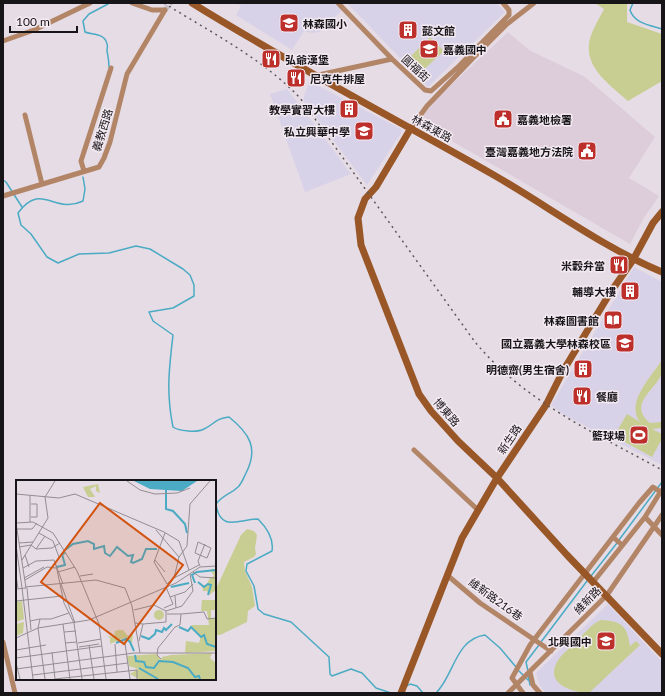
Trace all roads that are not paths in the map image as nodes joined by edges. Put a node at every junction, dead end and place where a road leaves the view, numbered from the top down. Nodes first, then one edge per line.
1 (90, 3) edge
2 (132, 3) edge
3 (192, 3) edge
4 (338, 3) edge
5 (502, 3) edge
6 (534, 3) edge
7 (3, 41) edge
8 (392, 59) junction
9 (111, 68) dead end
10 (313, 76) junction
11 (25, 115) dead end
12 (412, 128) junction
13 (84, 171) junction
14 (42, 184) junction
15 (3, 196) edge
16 (662, 212) edge
17 (633, 260) junction
18 (662, 272) edge
19 (414, 450) dead end
20 (497, 478) junction
21 (661, 492) edge
22 (478, 510) junction
23 (662, 515) edge
24 (645, 516) junction
25 (654, 526) junction
26 (662, 535) edge
27 (613, 538) junction
28 (622, 545) junction
29 (586, 573) junction
30 (447, 575) junction
31 (594, 581) junction
32 (607, 595) junction
33 (535, 639) junction
34 (3, 642) edge
35 (551, 651) junction
36 (662, 654) edge
37 (530, 672) junction
38 (516, 684) junction
39 (15, 693) edge
40 (400, 693) edge
41 (508, 693) edge
42 (523, 693) edge
43 (540, 693) edge

1 - 7 street
2 - 13 street, 義教西路
3 - 10 street, 林森東路
4 - 8 street
5 - 8 street, 圓福街
6 - 12 street
8 - 10 street, 圓福街
9 - 13 street
10 - 12 street, 林森東路
11 - 14 street
12 - 17 street, 林森東路
12 - 20 street, 博東路
13 - 14 street, 義教西路
14 - 15 street, 義教西路
16 - 17 street, 新生路
17 - 18 street, 林森東路
17 - 20 street, 新生路
19 - 22 street
20 - 22 street, 新生路
20 - 29 street, 博東路
21 - 24 street
21 - 27 street
22 - 30 street, 新生路
23 - 25 street, 維新路
24 - 25 street
24 - 28 street
25 - 26 street
25 - 32 street, 維新路
27 - 28 street
27 - 29 street
28 - 31 street
29 - 31 street, 博東路
29 - 33 street
30 - 33 street, 維新路216巷
30 - 40 street, 新生路
31 - 32 street, 博東路
32 - 35 street, 維新路
32 - 36 street, 博東路
33 - 35 street, 維新路216巷
33 - 38 street
34 - 39 street
35 - 37 street, 維新路
37 - 38 street, 維新路
37 - 43 street
38 - 41 street, 維新路
38 - 42 street

